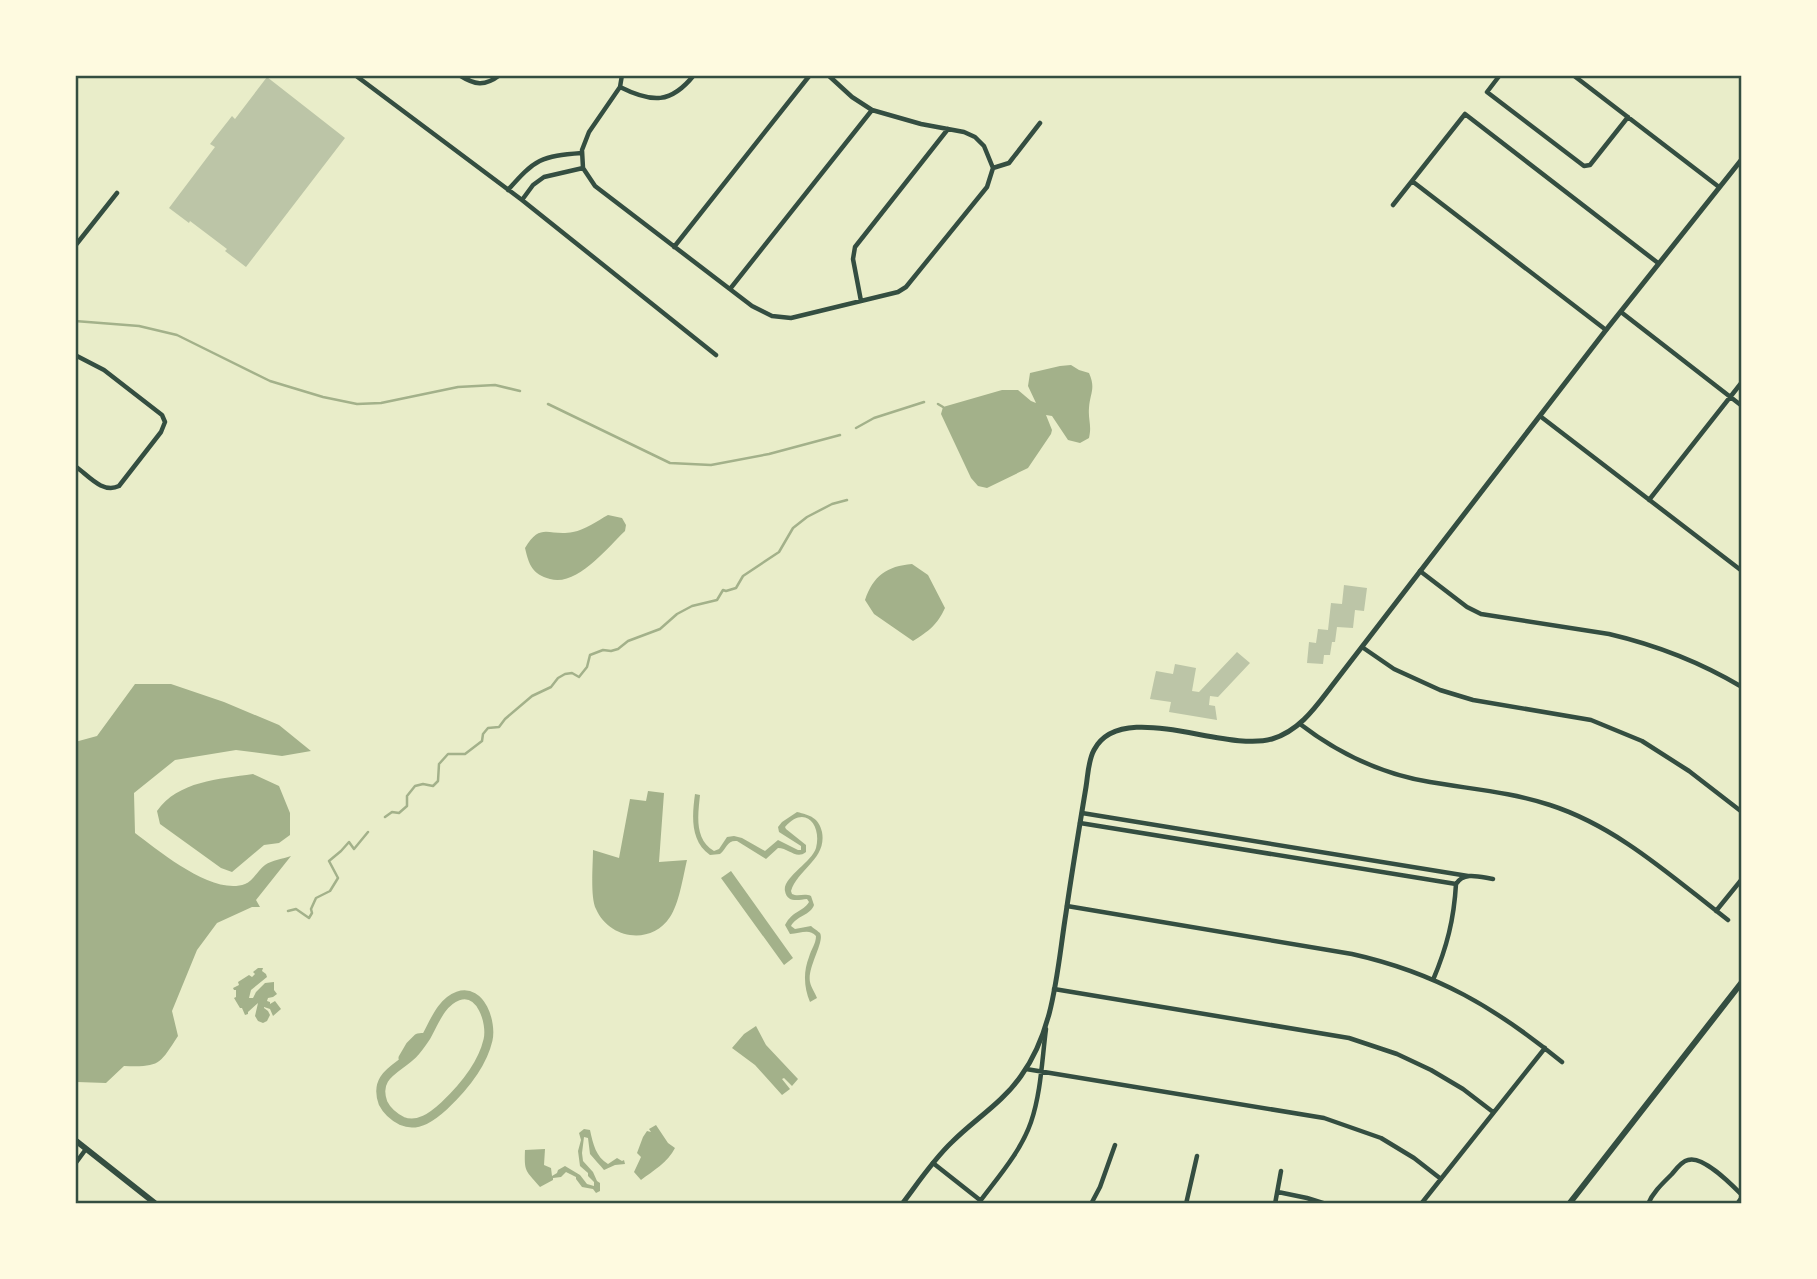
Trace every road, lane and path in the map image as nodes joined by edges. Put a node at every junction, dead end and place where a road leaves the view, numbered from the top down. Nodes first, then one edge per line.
1 (355, 75) edge
2 (459, 75) edge
3 (500, 75) edge
4 (622, 75) edge
5 (694, 75) edge
6 (810, 75) edge
7 (828, 75) edge
8 (1500, 75) edge
9 (1573, 75) edge
10 (620, 87) junction
11 (872, 110) junction
12 (1628, 117) junction
13 (1041, 123) dead end
14 (948, 129) junction
15 (582, 153) junction
16 (1741, 163) edge
17 (583, 168) junction
18 (993, 168) junction
19 (1412, 181) junction
20 (1719, 187) junction
21 (508, 190) junction
22 (117, 193) dead end
23 (522, 200) junction
24 (1393, 205) dead end
25 (75, 246) edge
26 (674, 247) junction
27 (1658, 263) junction
28 (730, 289) junction
29 (861, 301) junction
30 (1620, 312) junction
31 (1606, 330) junction
32 (75, 355) edge
33 (716, 355) dead end
34 (1742, 382) edge
35 (1730, 397) junction
36 (1742, 406) edge
37 (1540, 416) junction
38 (75, 466) edge
39 (1649, 499) junction
40 (1741, 569) edge
41 (1420, 571) junction
42 (1362, 647) junction
43 (1742, 687) edge
44 (1300, 724) junction
45 (1742, 812) edge
46 (1082, 813) junction
47 (1080, 823) junction
48 (1240, 838) junction
49 (1238, 849) junction
50 (1345, 856) junction
51 (1343, 866) junction
52 (1468, 876) junction
53 (1493, 879) dead end
54 (1742, 879) edge
55 (1456, 884) junction
56 (1067, 906) junction
57 (1716, 911) junction
58 (1728, 920) dead end
59 (1433, 980) junction
60 (1742, 982) edge
61 (1054, 989) junction
62 (1046, 1028) junction
63 (1545, 1048) junction
64 (1562, 1062) dead end
65 (1026, 1069) junction
66 (1040, 1071) junction
67 (1493, 1112) junction
68 (75, 1140) edge
69 (1115, 1145) dead end
70 (86, 1149) junction
71 (1197, 1156) dead end
72 (933, 1163) junction
73 (75, 1164) edge
74 (1281, 1171) dead end
75 (1441, 1179) junction
76 (1278, 1192) junction
77 (1742, 1196) edge
78 (983, 1202) edge
79 (156, 1204) edge
80 (902, 1204) edge
81 (1091, 1204) edge
82 (1186, 1204) edge
83 (1275, 1204) edge
84 (1325, 1204) edge
85 (1421, 1204) edge
86 (1569, 1204) edge
87 (1647, 1204) edge
88 (1737, 1204) edge

1 - 21 street
2 - 3 street
4 - 10 street
5 - 10 street
6 - 26 street
7 - 11 street
8 - 12 street
9 - 12 street
10 - 15 street
11 - 14 street
11 - 28 street
12 - 20 street
13 - 18 street
14 - 18 street
14 - 29 street
15 - 17 street
15 - 21 street
16 - 20 street
17 - 23 street
17 - 26 street
18 - 29 street
19 - 24 street
19 - 27 street
19 - 31 street
20 - 27 street
21 - 23 street
22 - 25 street
23 - 33 street
26 - 28 street
27 - 30 street
28 - 29 street
30 - 31 street
30 - 35 street
31 - 37 street
32 - 38 street
34 - 35 street
35 - 36 street
35 - 39 street
37 - 39 street
37 - 41 street
39 - 40 street
41 - 42 street
41 - 43 street
42 - 44 street
42 - 45 street
44 - 46 street
44 - 57 street
46 - 47 street
46 - 48 street
47 - 49 street
47 - 56 street
48 - 49 street
48 - 50 street
49 - 51 street
50 - 51 street
50 - 52 street
51 - 55 street
52 - 53 street
52 - 55 street
54 - 57 street
55 - 59 street
56 - 59 street
56 - 61 street
57 - 58 street
59 - 63 street
60 - 86 main road
61 - 62 street
61 - 67 street
62 - 65 street
62 - 66 street
63 - 64 street
63 - 67 street
65 - 66 street
65 - 72 street
66 - 75 street
66 - 78 street
67 - 75 street
68 - 70 main road
69 - 81 street
70 - 73 street
70 - 79 main road
71 - 82 street
72 - 78 street
72 - 80 street
74 - 76 street
75 - 85 street
76 - 83 street
76 - 84 street
77 - 87 street
77 - 88 street

